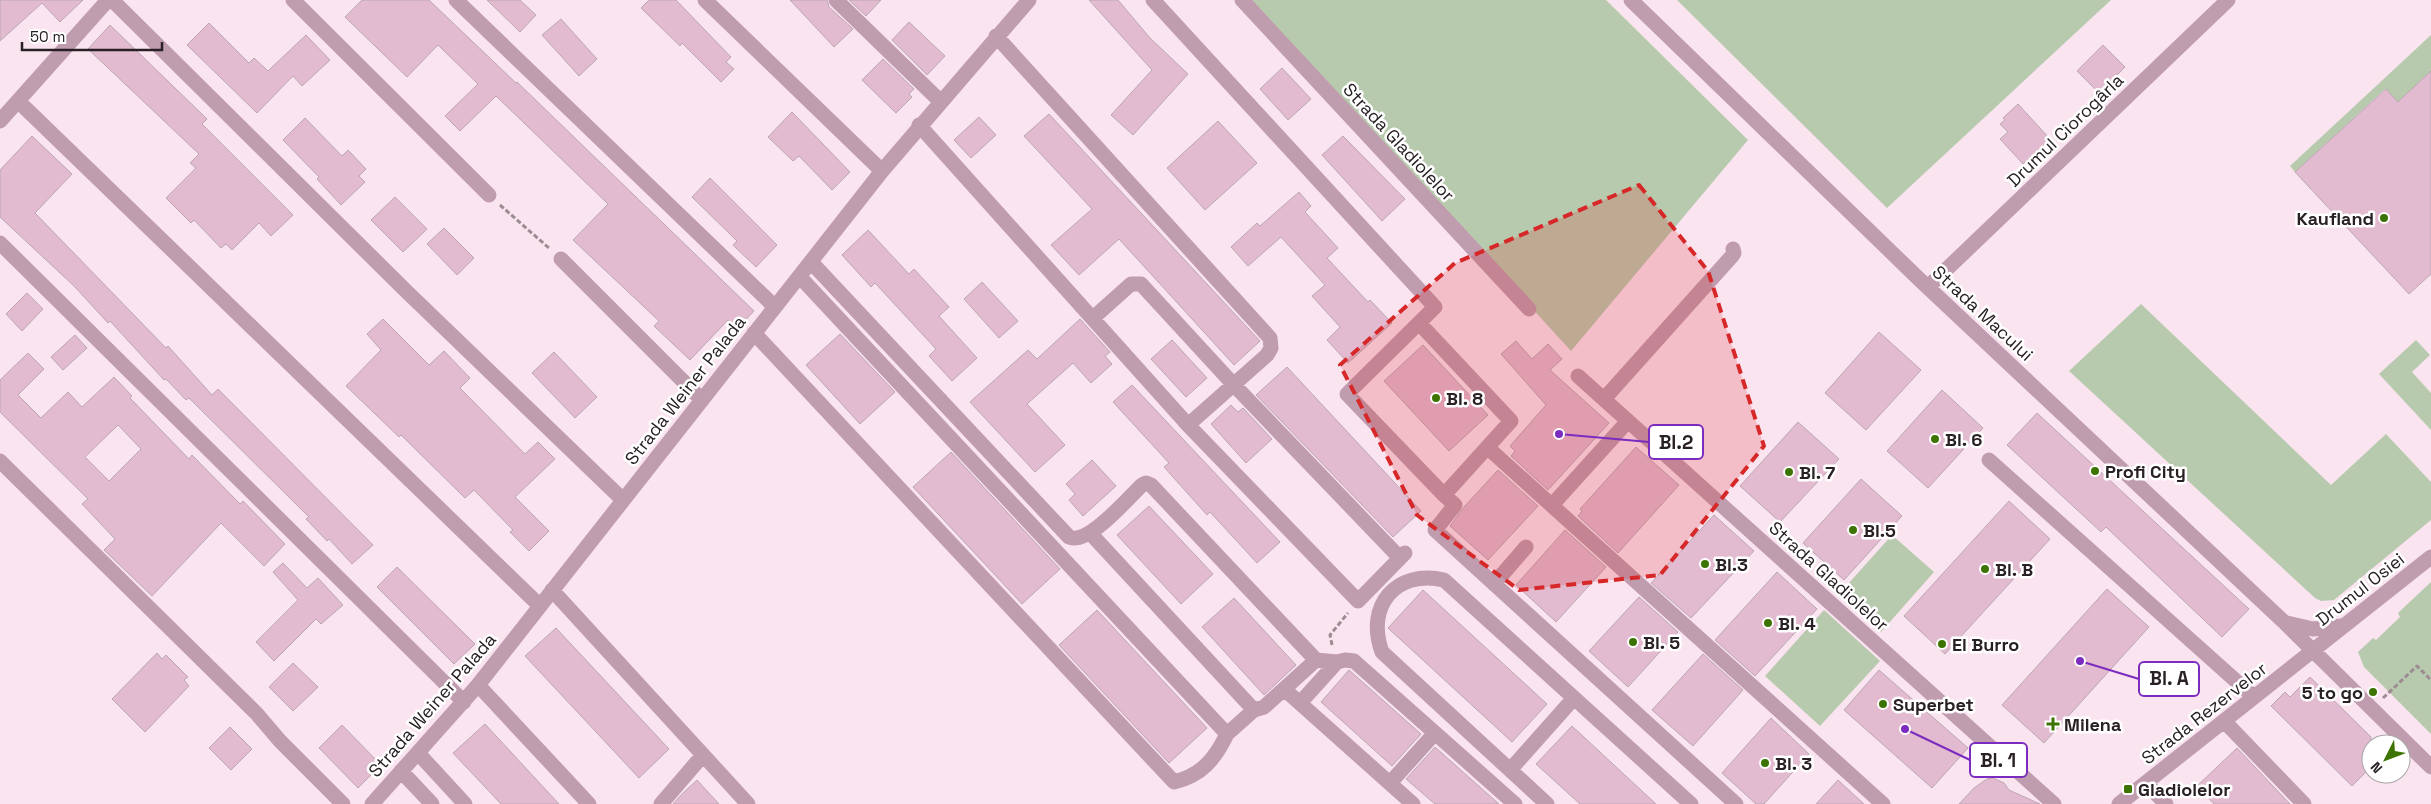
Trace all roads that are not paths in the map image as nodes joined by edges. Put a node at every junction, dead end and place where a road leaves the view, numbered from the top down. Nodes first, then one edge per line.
1 (293, 0) edge
2 (456, 0) edge
3 (705, 0) edge
4 (836, 0) edge
5 (1029, 0) edge
6 (1153, 0) edge
7 (1242, 0) edge
8 (1630, 0) edge
9 (2228, 0) edge
10 (104, 2) edge
11 (996, 36) junction
12 (18, 101) junction
13 (940, 101) junction
14 (0, 121) edge
15 (919, 126) junction
16 (882, 171) junction
17 (489, 195) road end
18 (0, 244) edge
19 (1733, 249) dead end
20 (561, 259) road end
21 (811, 262) junction
22 (800, 276) junction
23 (1928, 287) junction
24 (775, 307) junction
25 (1529, 309) dead end
26 (1093, 318) junction
27 (1419, 323) junction
28 (754, 333) junction
29 (1578, 376) dead end
30 (1233, 384) junction
31 (1604, 399) junction
32 (702, 400) junction
33 (1628, 421) junction
34 (1188, 424) junction
35 (1488, 448) junction
36 (1989, 460) dead end
37 (0, 461) edge
38 (1444, 495) junction
39 (623, 500) junction
40 (1552, 505) junction
41 (1091, 534) junction
42 (1526, 547) dead end
43 (2431, 557) edge
44 (1494, 584) junction
45 (552, 590) junction
46 (539, 605) junction
47 (2282, 621) junction
48 (2345, 625) junction
49 (2313, 651) junction
50 (1316, 660) junction
51 (1337, 662) junction
52 (478, 685) junction
53 (1284, 690) junction
54 (2254, 697) junction
55 (1574, 698) junction
56 (464, 702) junction
57 (1300, 703) junction
58 (1254, 710) junction
59 (2224, 721) junction
60 (1434, 733) junction
61 (1228, 734) junction
62 (418, 753) junction
63 (703, 755) junction
64 (2431, 767) edge
65 (1510, 770) junction
66 (401, 771) junction
67 (1390, 783) junction
68 (2146, 783) junction
69 (2126, 802) edge
70 (343, 804) edge
71 (372, 804) edge
72 (432, 804) edge
73 (465, 804) edge
74 (589, 804) edge
75 (660, 804) edge
76 (748, 804) edge
77 (1413, 804) edge
78 (1515, 804) edge
79 (1547, 804) edge
80 (1691, 804) edge
81 (1736, 804) edge
82 (1883, 804) edge
83 (2054, 804) edge
84 (2166, 804) edge
85 (2304, 804) edge

1 - 17 street
2 - 24 street
3 - 16 street
4 - 13 street
5 - 11 street, Strada Weiner Palada
6 - 27 street
7 - 25 street, Strada Gladiolelor
8 - 23 street, Strada Macului
9 - 23 street, Drumul Ciorogârla
10 - 12 street
10 - 39 street
11 - 13 street, Strada Weiner Palada
11 - 30 street
12 - 14 street
12 - 46 street
13 - 15 street, Strada Weiner Palada
15 - 16 street, Strada Weiner Palada
15 - 26 street
16 - 21 street, Strada Weiner Palada
18 - 56 street
19 - 31 street
20 - 32 street
21 - 22 street, Strada Weiner Palada
21 - 41 street
22 - 24 street, Strada Weiner Palada
22 - 61 street
23 - 47 street, Strada Macului
24 - 28 street, Strada Weiner Palada
26 - 30 street
26 - 34 street
27 - 35 street
27 - 38 street
28 - 32 street, Strada Weiner Palada
28 - 61 street
29 - 31 street, Strada Gladiolelor
30 - 34 street
30 - 34 street
31 - 33 street, Strada Gladiolelor
32 - 39 street, Strada Weiner Palada
33 - 40 street
33 - 83 street, Strada Gladiolelor
35 - 38 street
35 - 40 street
36 - 54 street
37 - 70 street
38 - 44 street
39 - 45 street, Strada Weiner Palada
40 - 82 street
41 - 50 street
41 - 58 street
42 - 44 street
43 - 48 street, Drumul Osiei
44 - 81 street
45 - 46 street, Strada Weiner Palada
45 - 63 street
46 - 52 street, Strada Weiner Palada
47 - 48 street
47 - 49 street, Strada Macului
48 - 49 street, Drumul Osiei
49 - 54 street, Strada Rezervelor
49 - 64 street
50 - 51 street
50 - 53 street
51 - 57 street
51 - 60 street
52 - 56 street, Strada Weiner Palada
52 - 74 street
53 - 57 street
53 - 58 street
54 - 59 street, Strada Rezervelor
55 - 65 street
55 - 65 street
55 - 80 street
56 - 62 street, Strada Weiner Palada
57 - 67 street
58 - 61 street
59 - 68 street, Strada Rezervelor
59 - 85 street
60 - 67 street
60 - 78 street
62 - 66 street, Strada Weiner Palada
62 - 73 street
63 - 75 street
63 - 76 street
65 - 79 street
66 - 71 street, Strada Weiner Palada
66 - 72 street
67 - 77 street
68 - 69 street, Strada Rezervelor
68 - 84 street

